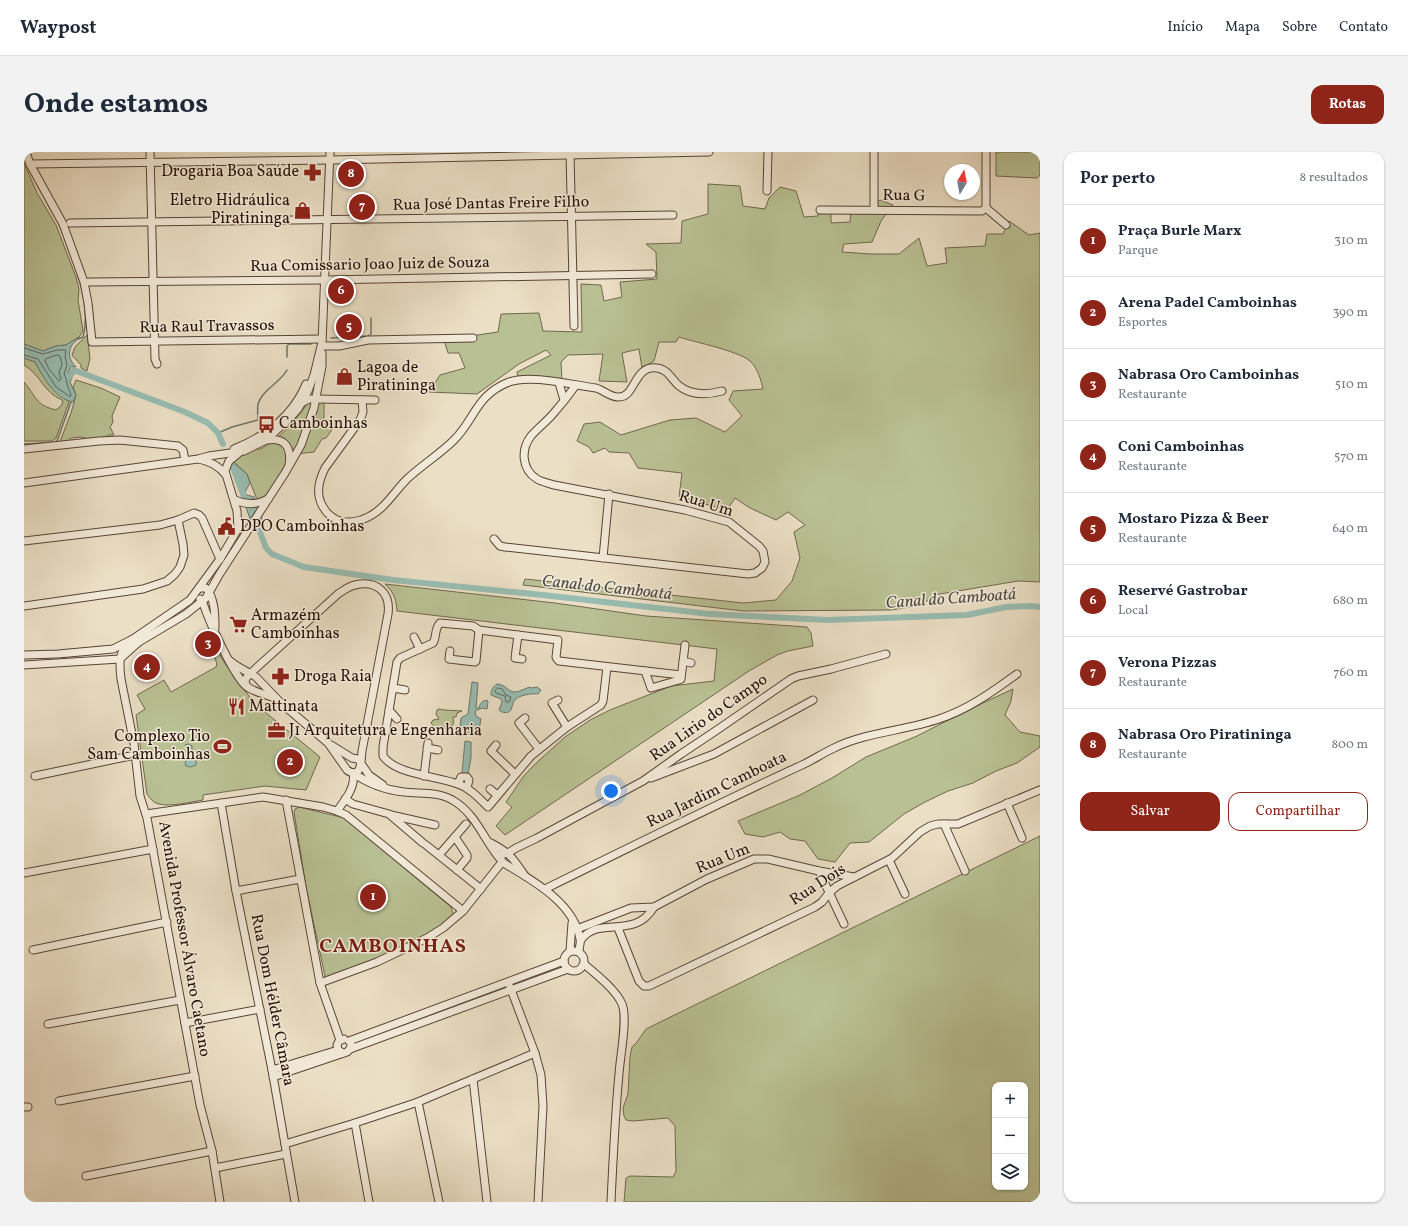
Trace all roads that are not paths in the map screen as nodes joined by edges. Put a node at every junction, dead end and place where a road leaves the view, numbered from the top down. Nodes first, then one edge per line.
1 (26, 152) edge
2 (150, 152) edge
3 (330, 152) edge
4 (709, 152) edge
5 (768, 152) edge
6 (874, 152) edge
7 (986, 152) edge
8 (570, 154) edge
9 (330, 160) junction
10 (150, 162) junction
11 (30, 164) junction
12 (767, 191) dead end
13 (986, 208) junction
14 (820, 210) dead end
15 (874, 210) junction
16 (673, 215) dead end
17 (571, 216) junction
18 (327, 220) junction
19 (152, 222) junction
20 (70, 223) dead end
21 (1006, 225) dead end
22 (652, 274) dead end
23 (573, 275) junction
24 (325, 280) junction
25 (89, 282) dead end
26 (153, 282) junction
27 (574, 326) dead end
28 (473, 338) dead end
29 (154, 342) junction
30 (322, 343) junction
31 (157, 364) dead end
32 (559, 383) junction
33 (576, 386) junction
34 (722, 391) dead end
35 (316, 399) junction
36 (362, 400) junction
37 (375, 400) dead end
38 (564, 400) junction
39 (301, 403) junction
40 (266, 440) junction
41 (24, 448) edge
42 (244, 451) junction
43 (225, 453) junction
44 (198, 459) junction
45 (185, 460) junction
46 (288, 467) junction
47 (226, 475) junction
48 (24, 483) edge
49 (609, 494) junction
50 (237, 501) junction
51 (260, 506) junction
52 (178, 520) junction
53 (494, 539) dead end
54 (24, 541) edge
55 (603, 558) junction
56 (220, 559) junction
57 (198, 590) junction
58 (209, 594) junction
59 (202, 602) junction
60 (24, 606) edge
61 (479, 630) junction
62 (215, 631) junction
63 (518, 635) junction
64 (414, 636) dead end
65 (132, 638) junction
66 (685, 646) dead end
67 (420, 649) junction
68 (450, 651) dead end
69 (129, 652) junction
70 (63, 654) junction
71 (886, 654) dead end
72 (24, 655) edge
73 (120, 659) junction
74 (522, 659) dead end
75 (100, 660) junction
76 (230, 661) junction
77 (683, 661) junction
78 (63, 662) junction
79 (691, 663) dead end
80 (24, 665) edge
81 (259, 666) junction
82 (607, 667) junction
83 (645, 671) junction
84 (250, 674) junction
85 (1017, 674) dead end
86 (681, 675) junction
87 (258, 679) junction
88 (122, 680) junction
89 (248, 687) junction
90 (392, 688) junction
91 (405, 690) dead end
92 (558, 700) dead end
93 (813, 700) dead end
94 (281, 703) junction
95 (389, 710) junction
96 (526, 718) dead end
97 (397, 719) dead end
98 (567, 727) junction
99 (328, 743) junction
100 (364, 744) junction
101 (496, 745) dead end
102 (539, 749) junction
103 (438, 750) dead end
104 (135, 755) junction
105 (352, 758) junction
106 (361, 763) junction
107 (346, 768) junction
108 (353, 773) junction
109 (515, 774) junction
110 (36, 776) dead end
111 (424, 776) junction
112 (643, 781) junction
113 (490, 789) dead end
114 (392, 790) junction
115 (1040, 790) edge
116 (497, 795) junction
117 (345, 799) junction
118 (286, 800) junction
119 (221, 803) junction
120 (1007, 804) junction
121 (337, 811) junction
122 (146, 814) junction
123 (389, 814) junction
124 (466, 824) dead end
125 (944, 824) junction
126 (958, 824) junction
127 (435, 825) dead end
128 (948, 834) junction
129 (455, 838) junction
130 (1022, 838) dead end
131 (489, 842) junction
132 (153, 849) junction
133 (439, 855) junction
134 (509, 855) junction
135 (889, 860) junction
136 (502, 862) junction
137 (457, 870) junction
138 (819, 871) junction
139 (965, 871) dead end
140 (24, 873) edge
141 (525, 876) junction
142 (854, 877) junction
143 (300, 879) junction
144 (481, 889) junction
145 (545, 889) junction
146 (236, 891) junction
147 (829, 892) junction
148 (905, 894) dead end
149 (654, 906) junction
150 (463, 911) junction
151 (572, 918) junction
152 (167, 922) junction
153 (844, 924) dead end
154 (618, 928) junction
155 (577, 929) junction
156 (581, 940) junction
157 (33, 950) dead end
158 (570, 951) junction
159 (579, 951) junction
160 (564, 961) junction
161 (583, 966) junction
162 (568, 969) junction
163 (508, 982) junction
164 (320, 983) junction
165 (512, 990) junction
166 (180, 1000) junction
167 (260, 1009) junction
168 (185, 1023) junction
169 (48, 1024) dead end
170 (340, 1040) junction
171 (349, 1041) junction
172 (350, 1049) junction
173 (340, 1051) junction
174 (535, 1053) junction
175 (272, 1073) junction
176 (194, 1076) junction
177 (473, 1079) junction
178 (59, 1101) dead end
179 (418, 1102) junction
180 (355, 1123) junction
181 (285, 1144) junction
182 (212, 1151) junction
183 (286, 1154) junction
184 (215, 1168) junction
185 (86, 1176) dead end
186 (220, 1202) edge
187 (295, 1202) edge
188 (369, 1202) edge
189 (439, 1202) edge
190 (487, 1202) edge
191 (538, 1202) edge
192 (611, 1202) edge

1 - 11 street
2 - 10 street
3 - 9 street
4 - 8 street
5 - 12 street
6 - 15 street
7 - 13 street
8 - 9 street
8 - 17 street
9 - 10 street
9 - 18 street
10 - 11 street
10 - 19 street
11 - 29 street, Rua Raul Travassos
13 - 15 street, Rua G
13 - 21 street
14 - 15 street, Rua G
16 - 17 street, Rua José Dantas Freire Filho
17 - 18 street, Rua José Dantas Freire Filho
17 - 23 street
18 - 19 street, Rua José Dantas Freire Filho
18 - 24 street
19 - 20 street, Rua José Dantas Freire Filho
19 - 26 street
22 - 23 street, Rua Comissario Joao Juiz de Souza
23 - 24 street, Rua Comissario Joao Juiz de Souza
23 - 27 street
24 - 26 street, Rua Comissario Joao Juiz de Souza
24 - 30 street
25 - 26 street, Rua Comissario Joao Juiz de Souza
26 - 29 street
28 - 30 street, Rua Raul Travassos
29 - 30 street, Rua Raul Travassos
29 - 31 street
30 - 35 street
30 - 39 street
30 - 43 street
32 - 33 street
32 - 36 street
32 - 38 street
33 - 34 street
33 - 38 street, Rua Um
35 - 36 street
35 - 39 street
35 - 46 street
36 - 37 street
38 - 49 street, Rua Um
39 - 40 street
40 - 42 street
40 - 46 street
41 - 45 street
42 - 43 street
42 - 47 street
43 - 44 street
44 - 45 street
44 - 47 street
45 - 48 street
46 - 51 street
47 - 50 street
49 - 55 street
49 - 55 street, Rua Um
50 - 51 street
50 - 56 street
51 - 58 street
52 - 54 street
52 - 56 street
52 - 60 street
53 - 55 street, Rua Um
56 - 57 street
57 - 58 street
57 - 59 street
57 - 65 street
58 - 59 street
58 - 62 street
59 - 62 street
59 - 69 street
61 - 63 street
61 - 67 street
61 - 68 street
62 - 76 street
63 - 74 street
63 - 82 street
64 - 67 street
65 - 70 street
65 - 73 street, Avenida Professor Álvaro Caetano
66 - 77 street
67 - 90 street
69 - 73 street
69 - 88 street
70 - 72 street
70 - 78 street
71 - 112 street, Rua Lirio do Campo
73 - 75 street
73 - 88 street, Avenida Professor Álvaro Caetano
75 - 78 street
75 - 88 street
76 - 84 street
76 - 89 street
77 - 79 street
77 - 86 street
78 - 80 street
81 - 84 street
81 - 87 street
81 - 100 street
82 - 83 street
82 - 98 street
83 - 86 street
83 - 86 street
84 - 87 street
84 - 89 street
85 - 145 street, Rua Jardim Camboata
87 - 89 street
87 - 94 street
88 - 104 street, Avenida Professor Álvaro Caetano
89 - 94 street
90 - 91 street
90 - 95 street
92 - 98 street
93 - 112 street, Rua Lirio do Campo
94 - 99 street
95 - 97 street
95 - 111 street
96 - 102 street
98 - 102 street
99 - 105 street
99 - 107 street
100 - 105 street
100 - 106 street
101 - 109 street
102 - 109 street
103 - 111 street
104 - 110 street
104 - 122 street, Avenida Professor Álvaro Caetano
105 - 106 street
105 - 107 street
106 - 108 street
106 - 114 street
107 - 108 street
108 - 114 street
108 - 117 street
109 - 116 street
111 - 116 street
112 - 134 street, Rua Lirio do Campo
113 - 116 street
114 - 131 street
115 - 120 street, Rua Dois
117 - 121 street
117 - 123 street
118 - 119 street
118 - 121 street
118 - 143 street
119 - 122 street
119 - 146 street, Rua Dom Hélder Câmara
120 - 126 street, Rua Dois
120 - 130 street
121 - 150 street
122 - 132 street, Avenida Professor Álvaro Caetano
123 - 127 street
123 - 133 street
124 - 129 street
125 - 126 street, Rua Dois
125 - 128 street
125 - 135 street, Rua Dois
126 - 128 street
128 - 139 street
129 - 133 street
129 - 137 street
131 - 134 street
131 - 136 street
132 - 140 street
132 - 152 street, Avenida Professor Álvaro Caetano
133 - 137 street
134 - 136 street
134 - 141 street
135 - 142 street, Rua Dois
135 - 148 street
136 - 141 street
136 - 144 street
137 - 144 street
138 - 142 street, Rua Um
138 - 147 street
138 - 149 street, Rua Um
141 - 145 street
142 - 147 street, Rua Dois
143 - 146 street
143 - 164 street
144 - 150 street
145 - 151 street
146 - 167 street, Rua Dom Hélder Câmara
147 - 153 street
147 - 154 street, Rua Dois
149 - 154 street, Rua Um
149 - 155 street, Rua Um
150 - 164 street
151 - 155 street
151 - 158 street
152 - 157 street
152 - 166 street, Avenida Professor Álvaro Caetano
154 - 156 street, Rua Um
155 - 156 street
156 - 159 street
158 - 159 street
158 - 160 street
159 - 161 street
160 - 162 street
160 - 163 street
161 - 162 street
161 - 192 street
162 - 165 street
163 - 165 street
163 - 171 street
164 - 170 street
165 - 172 street
165 - 174 street
166 - 168 street, Avenida Professor Álvaro Caetano
166 - 169 street
167 - 168 street
167 - 175 street, Rua Dom Hélder Câmara
168 - 176 street, Avenida Professor Álvaro Caetano
170 - 171 street
170 - 173 street
171 - 172 street
172 - 173 street
173 - 175 street
174 - 177 street
174 - 191 street
175 - 181 street, Rua Dom Hélder Câmara
176 - 178 street
176 - 182 street, Avenida Professor Álvaro Caetano
177 - 179 street
177 - 190 street
179 - 180 street
179 - 189 street
180 - 181 street
180 - 188 street
181 - 183 street, Rua Dom Hélder Câmara
182 - 184 street, Avenida Professor Álvaro Caetano
182 - 185 street
183 - 184 street
183 - 187 street, Rua Dom Hélder Câmara
184 - 186 street, Avenida Professor Álvaro Caetano

